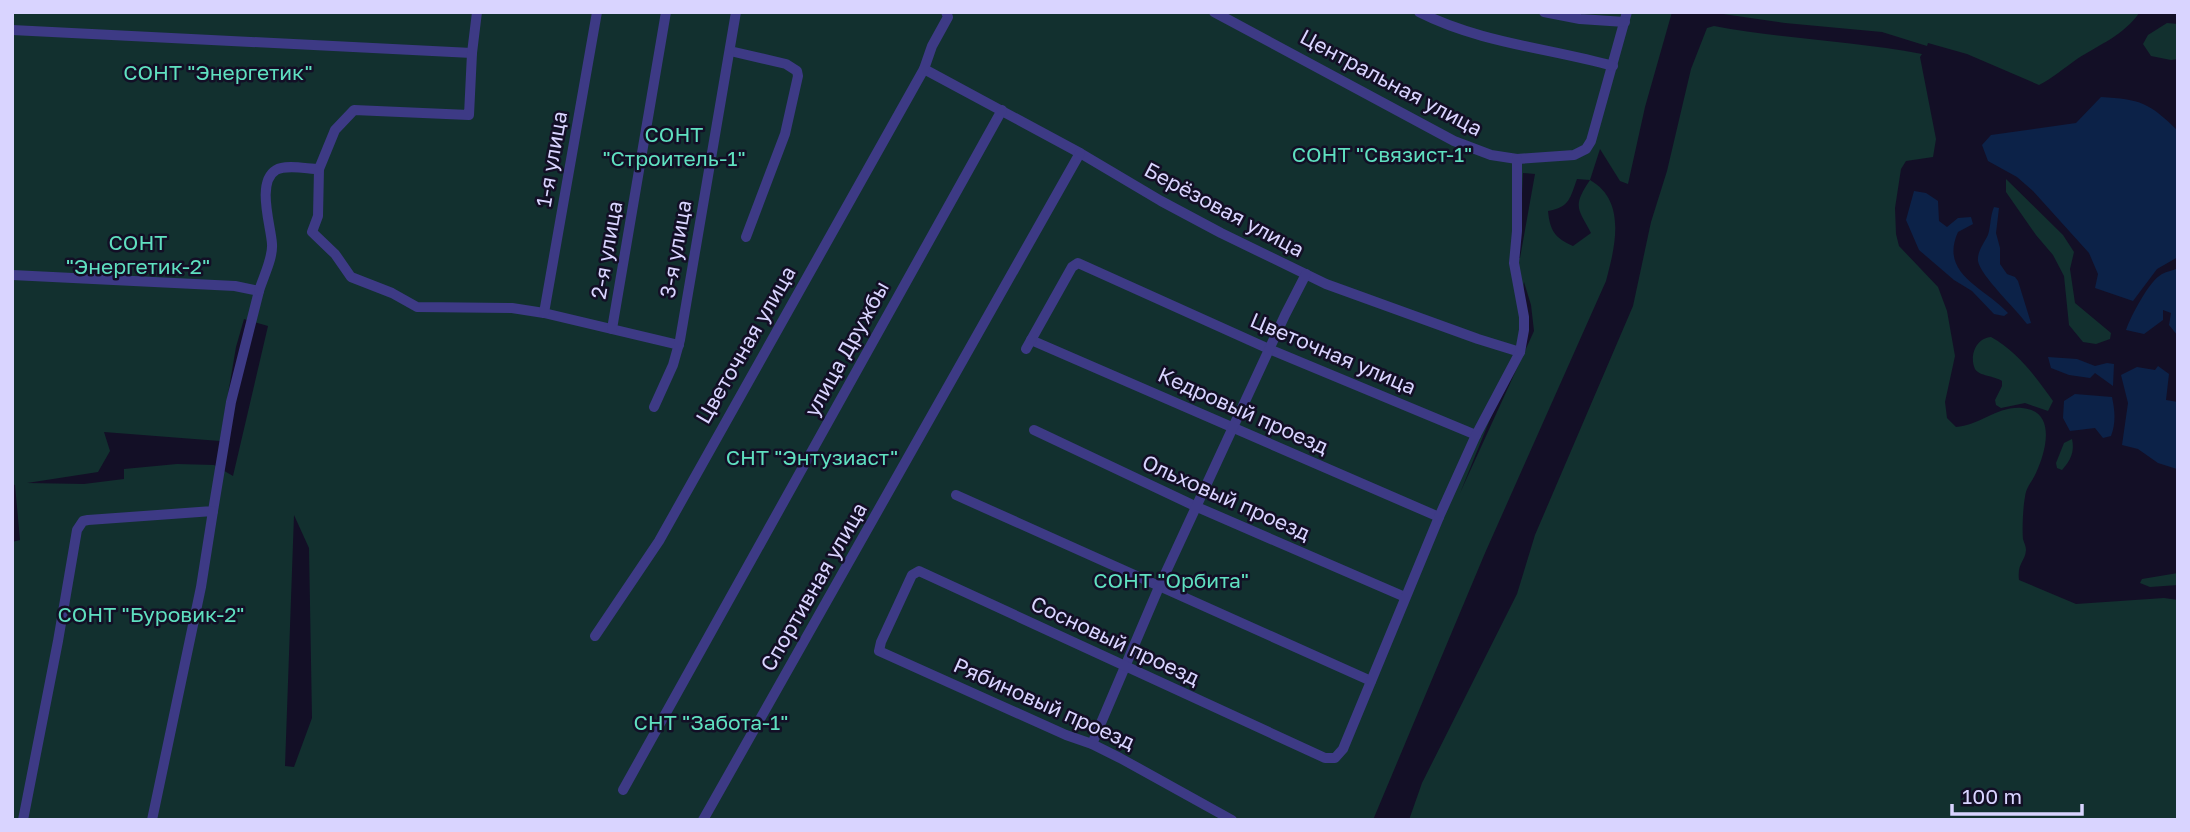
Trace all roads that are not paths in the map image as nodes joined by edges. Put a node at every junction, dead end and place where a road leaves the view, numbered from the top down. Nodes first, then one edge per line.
1 (477, 12) edge
2 (597, 12) edge
3 (666, 12) edge
4 (737, 12) edge
5 (946, 12) edge
6 (1213, 12) edge
7 (1419, 12) edge
8 (1544, 12) edge
9 (1626, 17) edge
10 (12, 30) edge
11 (730, 51) junction
12 (472, 52) junction
13 (1613, 66) junction
14 (924, 69) junction
15 (1002, 110) junction
16 (1080, 153) junction
17 (1517, 159) junction
18 (319, 169) junction
19 (746, 237) dead end
20 (1306, 274) junction
21 (12, 275) edge
22 (259, 291) junction
23 (544, 313) junction
24 (612, 329) junction
25 (1031, 340) junction
26 (679, 345) junction
27 (1026, 349) dead end
28 (1269, 349) junction
29 (1520, 352) junction
30 (654, 407) dead end
31 (1235, 427) junction
32 (1034, 430) dead end
33 (1476, 436) junction
34 (956, 495) dead end
35 (1197, 507) junction
36 (213, 511) junction
37 (1439, 517) junction
38 (1159, 587) junction
39 (1405, 597) junction
40 (898, 607) joint
41 (595, 636) dead end
42 (1125, 666) junction
43 (1371, 681) junction
44 (1092, 744) junction
45 (623, 790) dead end
46 (23, 820) edge
47 (152, 820) edge
48 (703, 820) edge
49 (1232, 820) edge

1 - 12 street
2 - 23 street, 1-я улица
3 - 24 street, 2-я улица
4 - 11 street, 3-я улица
5 - 14 street, Цветочная улица
6 - 17 street, Центральная улица
7 - 13 street
8 - 9 street
9 - 13 street
10 - 12 street
11 - 19 street
11 - 26 street, 3-я улица
12 - 18 street
13 - 17 street, Центральная улица
14 - 15 street, Берёзовая улица
14 - 41 street, Цветочная улица
15 - 16 street, Берёзовая улица
15 - 45 street, улица Дружбы
16 - 20 street, Берёзовая улица
16 - 48 street, Спортивная улица
17 - 29 street
18 - 22 street
18 - 23 street
20 - 28 street
20 - 29 street, Берёзовая улица
21 - 22 street
22 - 36 street
23 - 24 street
24 - 26 street
25 - 27 street, Цветочная улица
25 - 28 street, Цветочная улица
25 - 31 street, Кедровый проезд
26 - 30 street, 3-я улица
28 - 31 street
28 - 33 street, Цветочная улица
29 - 33 street
31 - 35 street
31 - 37 street, Кедровый проезд
32 - 35 street, Ольховый проезд
33 - 37 street
34 - 38 street
35 - 38 street
35 - 39 street, Ольховый проезд
36 - 46 street
36 - 47 street
37 - 39 street
38 - 42 street
38 - 43 street
39 - 43 street
40 - 42 street, Сосновый проезд
40 - 44 street, Рябиновый проезд
42 - 43 street, Сосновый проезд
42 - 44 street
44 - 49 street, Рябиновый проезд

